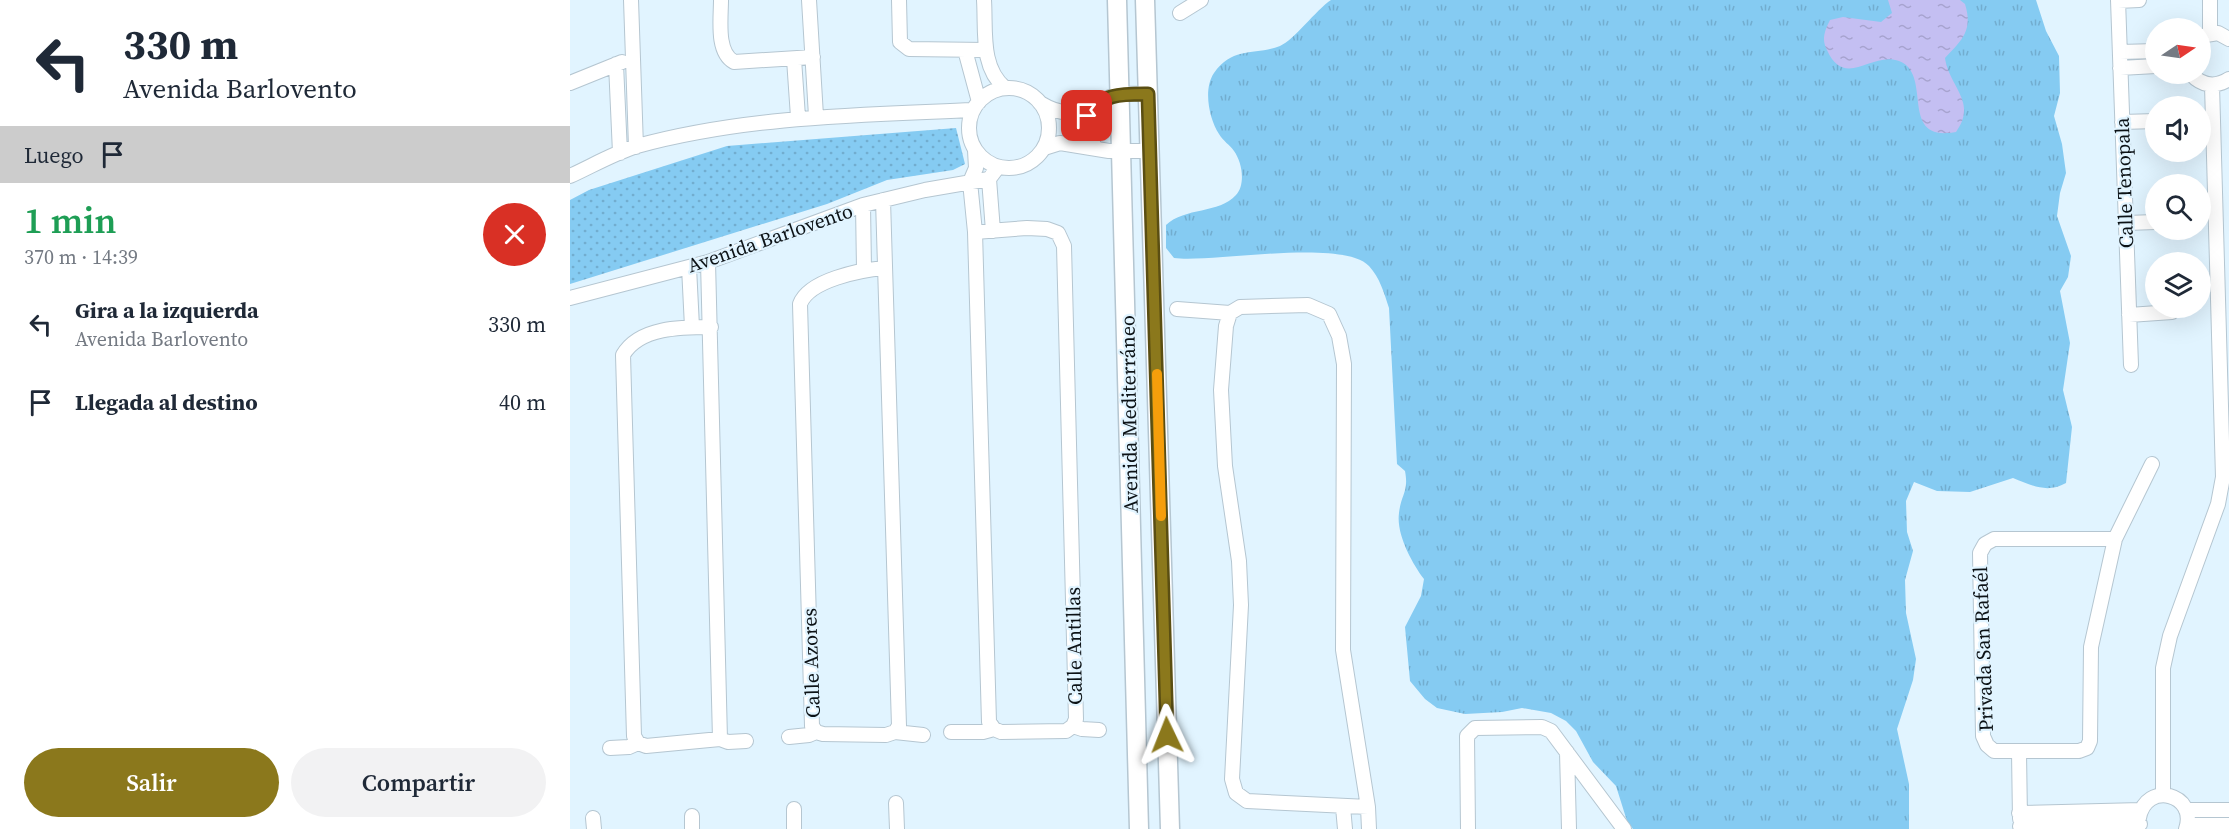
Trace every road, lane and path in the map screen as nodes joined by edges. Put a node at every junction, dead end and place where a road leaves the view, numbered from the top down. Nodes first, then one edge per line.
1 (631, 0) edge
2 (721, 0) edge
3 (809, 0) edge
4 (899, 0) edge
5 (984, 0) edge
6 (1117, 0) edge
7 (1145, 0) edge
8 (1201, 0) edge
9 (2118, 0) edge
10 (2139, 0) edge
11 (2210, 0) edge
12 (1180, 14) dead end
13 (2207, 18) edge
14 (2211, 34) edge
15 (2229, 39) edge
16 (965, 50) junction
17 (986, 50) junction
18 (2145, 51) edge
19 (2120, 52) junction
20 (813, 57) junction
21 (794, 59) junction
22 (633, 60) junction
23 (615, 64) junction
24 (2145, 67) edge
25 (2120, 68) junction
26 (2229, 79) edge
27 (570, 83) edge
28 (2208, 84) edge
29 (2212, 85) junction
30 (1005, 88) junction
31 (1120, 94) junction
32 (1148, 94) junction
33 (1040, 102) junction
34 (1094, 105) junction
35 (976, 106) junction
36 (816, 116) junction
37 (798, 117) junction
38 (2145, 121) edge
39 (2122, 122) junction
40 (636, 147) junction
41 (1044, 148) junction
42 (1096, 148) junction
43 (975, 150) junction
44 (1122, 151) junction
45 (1150, 151) junction
46 (620, 153) junction
47 (998, 167) junction
48 (570, 176) edge
49 (989, 179) junction
50 (970, 182) junction
51 (883, 200) junction
52 (863, 205) junction
53 (2145, 222) edge
54 (2126, 223) junction
55 (993, 231) junction
56 (975, 232) junction
57 (708, 262) junction
58 (689, 267) junction
59 (885, 268) junction
60 (864, 269) junction
61 (570, 298) edge
62 (1177, 309) dead end
63 (1230, 313) junction
64 (2145, 314) edge
65 (2129, 315) junction
66 (692, 327) junction
67 (711, 327) junction
68 (2131, 365) dead end
69 (2225, 374) edge
70 (2226, 428) edge
71 (2152, 464) dead end
72 (2115, 539) junction
73 (1073, 726) junction
74 (994, 729) junction
75 (1099, 730) dead end
76 (816, 732) junction
77 (895, 732) junction
78 (951, 732) dead end
79 (923, 735) dead end
80 (789, 737) dead end
81 (720, 739) junction
82 (746, 741) dead end
83 (638, 743) junction
84 (610, 748) dead end
85 (1567, 752) junction
86 (2019, 752) junction
87 (2163, 795) junction
88 (896, 802) dead end
89 (1343, 807) junction
90 (1368, 807) junction
91 (794, 809) dead end
92 (2186, 810) junction
93 (2229, 810) edge
94 (2141, 821) edge
95 (2020, 822) edge
96 (2229, 825) edge
97 (2187, 827) edge
98 (794, 829) edge
99 (897, 829) edge
100 (1139, 829) edge
101 (1170, 829) edge
102 (1345, 829) edge
103 (1369, 829) edge
104 (1468, 829) edge
105 (1569, 829) edge
106 (1624, 829) edge

1 - 22 street
2 - 21 street
3 - 20 street
4 - 16 street
5 - 17 street
6 - 31 street, Avenida Mediterráneo
7 - 32 street, Avenida Mediterráneo
8 - 12 street
9 - 10 street
9 - 19 street, Calle Tenopala
11 - 13 street
14 - 15 street
16 - 17 street
16 - 35 street
17 - 30 street
18 - 19 street
19 - 25 street, Calle Tenopala
20 - 21 street
20 - 36 street
21 - 37 street
22 - 23 street
22 - 40 street
23 - 27 street
23 - 46 street
24 - 25 street
25 - 39 street, Calle Tenopala
26 - 29 street
28 - 29 street
29 - 69 street
30 - 33 street
30 - 35 street
31 - 32 street
31 - 34 street
31 - 44 street, Avenida Mediterráneo
32 - 45 street, Avenida Mediterráneo
33 - 34 street
33 - 41 street
34 - 42 street
35 - 36 street
35 - 43 street
36 - 37 street
37 - 40 street
38 - 39 street
39 - 54 street, Calle Tenopala
40 - 46 street
41 - 42 street
41 - 47 street
42 - 44 street
43 - 47 street
43 - 50 street
44 - 45 street
44 - 100 street, Avenida Mediterráneo
45 - 101 street, Avenida Mediterráneo
46 - 48 street
47 - 49 street
49 - 50 street, Avenida Barlovento
49 - 55 street
50 - 51 street, Avenida Barlovento
50 - 56 street
51 - 52 street, Avenida Barlovento
51 - 59 street
52 - 57 street, Avenida Barlovento
52 - 60 street
53 - 54 street
54 - 65 street, Calle Tenopala
55 - 56 street, Calle Antillas
55 - 73 street, Calle Antillas
56 - 74 street
57 - 58 street, Avenida Barlovento
57 - 67 street
58 - 61 street, Avenida Barlovento
58 - 66 street
59 - 60 street, Calle Azores
59 - 77 street
60 - 76 street, Calle Azores
62 - 63 street
63 - 89 street
63 - 90 street
64 - 65 street
65 - 68 street, Calle Tenopala
66 - 67 street
66 - 83 street
67 - 81 street
69 - 70 street
70 - 87 street
71 - 72 street, Privada San Rafaél
72 - 86 street, Privada San Rafaél
72 - 86 street, Privada San Rafaél
73 - 74 street, Calle Antillas
73 - 75 street
74 - 78 street, Calle Antillas
76 - 77 street, Calle Azores
76 - 80 street
77 - 79 street, Calle Azores
81 - 82 street
81 - 83 street
83 - 84 street
85 - 104 street
85 - 105 street
85 - 106 street
86 - 95 street
87 - 92 street
87 - 94 street
88 - 99 street
89 - 90 street
89 - 102 street
90 - 103 street
91 - 98 street
92 - 93 street
92 - 97 street
94 - 95 street
96 - 97 street

